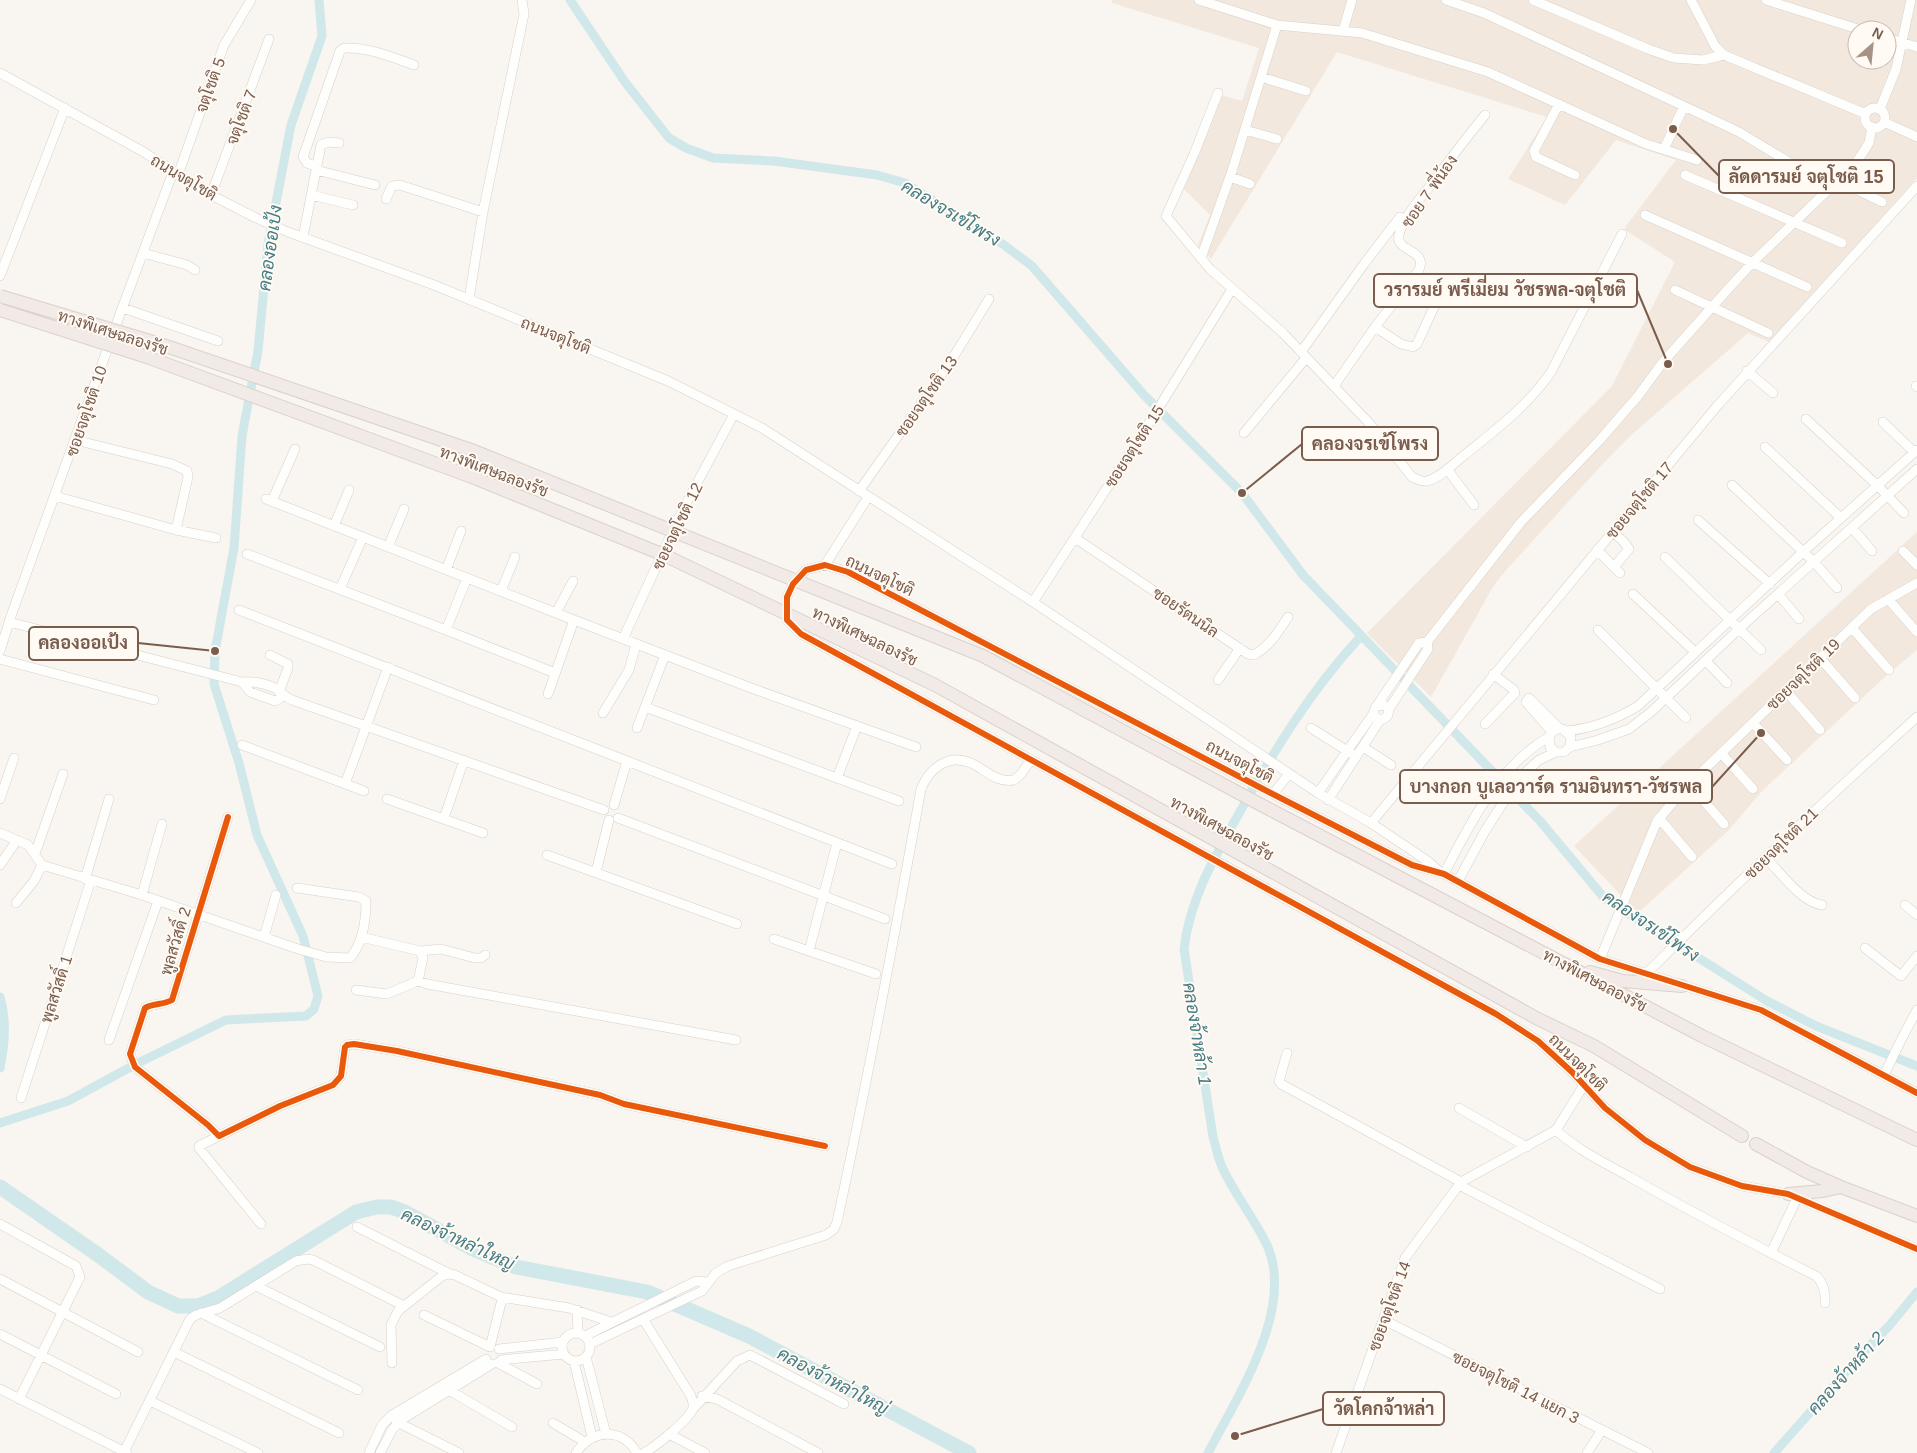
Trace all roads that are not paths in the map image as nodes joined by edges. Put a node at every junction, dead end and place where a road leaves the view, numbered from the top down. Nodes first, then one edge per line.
1 (251, 0) edge
2 (522, 0) edge
3 (1199, 0) edge
4 (1352, 0) edge
5 (1446, 0) edge
6 (1534, 0) edge
7 (1691, 0) edge
8 (1766, 0) edge
9 (1911, 0) edge
10 (1277, 25) junction
11 (1847, 26) edge
12 (1344, 31) junction
13 (269, 39) dead end
14 (1897, 41) edge
15 (1902, 43) junction
16 (1917, 47) edge
17 (1724, 55) junction
18 (414, 65) dead end
19 (0, 73) edge
20 (1261, 77) junction
21 (1306, 91) dead end
22 (1218, 93) dead end
23 (1559, 104) junction
24 (1684, 106) junction
25 (65, 108) junction
26 (1880, 109) junction
27 (1866, 114) junction
28 (1485, 115) dead end
29 (1884, 122) junction
30 (1872, 127) junction
31 (1245, 130) junction
32 (1917, 137) edge
33 (1277, 139) dead end
34 (339, 143) dead end
35 (1664, 150) junction
36 (1697, 160) dead end
37 (316, 169) junction
38 (176, 173) junction
39 (1685, 175) dead end
40 (1230, 176) junction
41 (1575, 176) dead end
42 (1812, 176) dead end
43 (1839, 181) junction
44 (1250, 184) dead end
45 (375, 185) dead end
46 (1917, 186) edge
47 (211, 194) junction
48 (311, 195) junction
49 (386, 199) dead end
50 (1882, 202) dead end
51 (353, 205) dead end
52 (483, 212) junction
53 (1645, 216) dead end
54 (1400, 217) dead end
55 (1794, 222) junction
56 (1622, 234) dead end
57 (303, 237) junction
58 (1842, 244) dead end
59 (143, 253) junction
60 (1201, 258) junction
61 (1753, 262) junction
62 (195, 270) dead end
63 (0, 276) edge
64 (1807, 287) dead end
65 (1232, 289) junction
66 (1675, 290) dead end
67 (0, 296) edge
68 (1439, 296) dead end
69 (469, 299) junction
70 (989, 300) dead end
71 (1713, 307) junction
72 (122, 308) junction
73 (0, 310) edge
74 (1375, 327) junction
75 (1768, 332) dead end
76 (218, 341) dead end
77 (1304, 355) junction
78 (1747, 371) junction
79 (1334, 386) junction
80 (1773, 393) dead end
81 (734, 414) junction
82 (1806, 419) dead end
83 (1883, 422) dead end
84 (1244, 433) dead end
85 (75, 440) junction
86 (1765, 447) dead end
87 (295, 449) dead end
88 (1916, 451) edge
89 (1447, 469) junction
90 (1917, 469) edge
91 (1732, 485) dead end
92 (1878, 486) junction
93 (350, 490) dead end
94 (859, 491) junction
95 (55, 496) junction
96 (1888, 496) junction
97 (868, 497) junction
98 (1474, 505) dead end
99 (404, 508) dead end
100 (1904, 513) dead end
101 (1841, 518) junction
102 (1698, 520) dead end
103 (334, 526) junction
104 (1852, 528) junction
105 (176, 530) junction
106 (461, 531) dead end
107 (1613, 532) junction
108 (363, 537) junction
109 (216, 538) dead end
110 (1075, 538) junction
111 (388, 547) junction
112 (1597, 550) junction
113 (1872, 551) dead end
114 (1803, 552) junction
115 (1903, 552) dead end
116 (247, 554) dead end
117 (515, 557) dead end
118 (1665, 557) dead end
119 (1814, 562) junction
120 (1917, 564) edge
121 (825, 565) junction
122 (446, 570) junction
123 (467, 578) junction
124 (573, 581) dead end
125 (1770, 584) junction
126 (1915, 585) edge
127 (1836, 588) dead end
128 (340, 589) junction
129 (500, 591) junction
130 (1633, 594) dead end
131 (1778, 594) junction
132 (1888, 600) junction
133 (1033, 602) junction
134 (238, 610) dead end
135 (556, 613) junction
136 (1288, 617) dead end
137 (1799, 618) dead end
138 (574, 620) junction
139 (1731, 620) junction
140 (9, 622) junction
141 (1740, 628) junction
142 (1852, 628) junction
143 (446, 630) junction
144 (1598, 630) dead end
145 (1917, 632) edge
146 (623, 639) junction
147 (1427, 642) junction
148 (636, 644) junction
149 (1240, 648) junction
150 (1761, 650) dead end
151 (0, 651) edge
152 (1695, 652) junction
153 (270, 655) dead end
154 (664, 655) junction
155 (1820, 658) junction
156 (0, 659) edge
157 (1706, 661) junction
158 (388, 668) junction
159 (1889, 670) dead end
160 (555, 672) junction
161 (1493, 674) junction
162 (1218, 680) dead end
163 (1727, 683) dead end
164 (1658, 688) junction
165 (1786, 691) junction
166 (282, 694) junction
167 (548, 694) dead end
168 (1666, 698) junction
169 (1855, 698) dead end
170 (154, 700) dead end
171 (1378, 704) junction
172 (1391, 705) junction
173 (645, 707) junction
174 (603, 713) dead end
175 (1377, 717) junction
176 (1917, 717) edge
177 (1686, 718) dead end
178 (1753, 723) junction
179 (1485, 724) dead end
180 (366, 726) junction
181 (857, 726) junction
182 (637, 728) dead end
183 (1311, 728) dead end
184 (1820, 730) dead end
185 (1557, 732) junction
186 (242, 745) dead end
187 (916, 747) dead end
188 (1362, 747) junction
189 (1570, 747) junction
190 (1348, 751) junction
191 (1556, 752) junction
192 (1721, 753) junction
193 (1356, 757) junction
194 (14, 758) dead end
195 (464, 760) junction
196 (1787, 760) dead end
197 (627, 761) junction
198 (1030, 761) junction
199 (1391, 765) dead end
200 (63, 774) dead end
201 (1289, 774) junction
202 (837, 778) junction
203 (345, 784) junction
204 (1689, 784) junction
205 (1753, 790) dead end
206 (364, 791) dead end
207 (1318, 793) junction
208 (1273, 794) junction
209 (0, 799) edge
210 (109, 799) dead end
211 (387, 799) dead end
212 (1328, 800) junction
213 (899, 801) dead end
214 (614, 805) junction
215 (604, 810) junction
216 (228, 817) dead end
217 (444, 818) junction
218 (1659, 818) junction
219 (613, 819) junction
220 (162, 824) dead end
221 (1371, 824) junction
222 (1724, 824) dead end
223 (0, 833) edge
224 (483, 833) dead end
225 (17, 840) junction
226 (837, 843) junction
227 (35, 854) junction
228 (547, 856) dead end
229 (1692, 857) dead end
230 (1766, 858) junction
231 (0, 864) edge
232 (892, 864) dead end
233 (42, 865) junction
234 (596, 872) junction
235 (1442, 873) junction
236 (88, 879) junction
237 (1458, 881) junction
238 (297, 888) dead end
239 (142, 895) junction
240 (276, 895) dead end
241 (822, 895) junction
242 (158, 901) junction
243 (16, 903) dead end
244 (1904, 905) dead end
245 (1822, 906) dead end
246 (198, 915) junction
247 (1917, 915) edge
248 (885, 919) dead end
249 (736, 924) dead end
250 (264, 937) junction
251 (361, 937) junction
252 (774, 939) dead end
253 (1865, 948) dead end
254 (420, 951) junction
255 (809, 951) junction
256 (485, 955) dead end
257 (1917, 956) edge
258 (1600, 959) junction
259 (1569, 966) junction
260 (1647, 973) junction
261 (876, 974) dead end
262 (418, 981) junction
263 (1682, 986) junction
264 (356, 990) dead end
265 (1917, 1010) edge
266 (109, 1040) dead end
267 (736, 1040) dead end
268 (1287, 1053) dead end
269 (1885, 1074) junction
270 (1584, 1085) junction
271 (1917, 1093) edge
272 (21, 1098) dead end
273 (1459, 1108) dead end
274 (1556, 1130) junction
275 (219, 1136) junction
276 (1742, 1136) dead end
277 (1917, 1140) edge
278 (1756, 1144) dead end
279 (825, 1146) dead end
280 (1528, 1147) junction
281 (1460, 1184) junction
282 (1841, 1187) junction
283 (1792, 1196) junction
284 (1917, 1216) edge
285 (0, 1224) edge
286 (261, 1224) dead end
287 (357, 1227) dead end
288 (1917, 1249) edge
289 (1770, 1253) junction
290 (450, 1274) junction
291 (0, 1279) edge
292 (707, 1282) junction
293 (256, 1286) junction
294 (1660, 1289) dead end
295 (501, 1303) dead end
296 (1825, 1303) dead end
297 (404, 1306) junction
298 (577, 1310) junction
299 (62, 1313) junction
300 (201, 1313) junction
301 (424, 1315) dead end
302 (643, 1319) junction
303 (1384, 1320) junction
304 (611, 1322) junction
305 (0, 1334) edge
306 (582, 1334) junction
307 (563, 1342) junction
308 (590, 1344) junction
309 (380, 1347) dead end
310 (495, 1348) junction
311 (138, 1352) dead end
312 (174, 1352) junction
313 (564, 1354) junction
314 (40, 1356) junction
315 (586, 1357) junction
316 (574, 1360) junction
317 (494, 1362) junction
318 (392, 1363) dead end
319 (537, 1384) dead end
320 (447, 1387) junction
321 (0, 1388) edge
322 (358, 1390) dead end
323 (688, 1391) junction
324 (116, 1394) dead end
325 (706, 1396) junction
326 (19, 1399) junction
327 (150, 1401) junction
328 (844, 1404) dead end
329 (693, 1409) junction
330 (394, 1419) junction
331 (553, 1423) dead end
332 (512, 1427) dead end
333 (1602, 1430) junction
334 (339, 1433) dead end
335 (606, 1434) junction
336 (669, 1434) junction
337 (588, 1440) junction
338 (1633, 1450) edge
339 (126, 1452) edge
340 (258, 1453) edge
341 (369, 1453) edge
342 (380, 1453) edge
343 (459, 1453) edge
344 (576, 1453) edge
345 (637, 1453) edge
346 (644, 1453) edge
347 (705, 1453) edge
348 (818, 1453) edge
349 (1336, 1453) edge
350 (1587, 1453) edge
351 (1648, 1453) edge

1 - 38 street, จตุโชติ 5
2 - 52 street
3 - 10 street
4 - 12 street
5 - 24 street
6 - 17 street
7 - 17 street
8 - 11 street
9 - 15 street
10 - 12 street
10 - 20 street
12 - 23 street
13 - 47 street, จตุโชติ 7
14 - 15 street
15 - 16 street
15 - 26 street
17 - 27 street
18 - 37 street
19 - 25 street, ถนนจตุโชติ
20 - 21 street
20 - 31 street
22 - 60 street
23 - 35 street
23 - 41 street
24 - 35 street
24 - 42 street
25 - 38 street, ถนนจตุโชติ
25 - 63 street
26 - 27 street
26 - 29 street
27 - 30 street
28 - 74 street, ซอย 7 พี่น้อง
29 - 30 street
29 - 32 street
30 - 43 street
31 - 33 street
31 - 40 street
34 - 37 street
35 - 36 street
37 - 45 street
37 - 48 street
38 - 47 street, ถนนจตุโชติ
38 - 59 street, ซอยจตุโชติ 10
39 - 55 street
40 - 44 street
40 - 60 street
43 - 50 street
43 - 55 street
46 - 78 street, ซอยจตุโชติ 17
47 - 57 street, ถนนจตุโชติ
48 - 51 street
48 - 57 street
49 - 52 street
52 - 69 street
53 - 61 street
54 - 77 street
55 - 58 street
55 - 61 street
56 - 89 street
57 - 69 street, ถนนจตุโชติ
59 - 62 street
59 - 72 street, ซอยจตุโชติ 10
60 - 65 street
61 - 64 street
61 - 71 street
65 - 77 street
65 - 110 street, ซอยจตุโชติ 15
66 - 71 street
67 - 259 highway, ทางพิเศษฉลองรัช, bridge
68 - 74 street
69 - 81 street, ถนนจตุโชติ
70 - 94 street, ซอยจตุโชติ 13
71 - 75 street
71 - 147 street
72 - 76 street
72 - 85 street, ซอยจตุโชติ 10
73 - 276 highway, ทางพิเศษฉลองรัช, bridge
74 - 79 street, ซอย 7 พี่น้อง
77 - 79 street
77 - 84 street
78 - 80 street
78 - 107 street, ซอยจตุโชติ 17
79 - 89 street
81 - 94 street, ถนนจตุโชติ
81 - 146 street, ซอยจตุโชติ 12
82 - 92 street
83 - 88 street
85 - 95 street, ซอยจตุโชติ 10
85 - 105 street
86 - 101 street
87 - 103 street
88 - 92 street
89 - 98 street
90 - 96 street
91 - 114 street
92 - 96 street
92 - 101 street
93 - 103 street
94 - 97 street, ถนนจตุโชติ
95 - 105 street
95 - 140 street, ซอยจตุโชติ 10
96 - 100 street
96 - 104 street
97 - 121 street
97 - 133 street, ถนนจตุโชติ
99 - 111 street
101 - 114 street
102 - 125 street
103 - 108 street
104 - 113 street
104 - 119 street
105 - 109 street
106 - 122 street
107 - 112 street, ซอยจตุโชติ 17
107 - 112 street
108 - 111 street
108 - 128 street
110 - 133 street, ซอยจตุโชติ 15
110 - 149 street, ซอยรัตนนิล
111 - 122 street
112 - 161 street, ซอยจตุโชติ 17
114 - 119 street
114 - 125 street
115 - 120 street
116 - 128 street
117 - 129 street
118 - 139 street
119 - 127 street
119 - 131 street
121 - 198 street, ถนนจตุโชติ
121 - 208 street, ถนนจตุโชติ
122 - 123 street
123 - 129 street
123 - 143 street
124 - 135 street
125 - 139 street
126 - 132 street, ซอยจตุโชติ 19
128 - 143 street
129 - 135 street
130 - 152 street
131 - 137 street
131 - 141 street
132 - 142 street, ซอยจตุโชติ 19
132 - 145 street
133 - 201 street, ถนนจตุโชติ
134 - 158 street
135 - 138 street
136 - 149 street, ซอยรัตนนิล
138 - 146 street
138 - 160 street
139 - 141 street
139 - 152 street
140 - 151 street, ซอยจตุโชติ 10
140 - 166 street
141 - 150 street
141 - 157 street
142 - 155 street, ซอยจตุโชติ 19
142 - 159 street
143 - 160 street
144 - 164 street
146 - 148 street
147 - 171 street
147 - 172 street
148 - 154 street
148 - 174 street
149 - 162 street
152 - 164 street
153 - 166 street
154 - 173 street
154 - 181 street
155 - 165 street, ซอยจตุโชติ 19
155 - 169 street
156 - 170 street
157 - 163 street
157 - 168 street
158 - 180 street
158 - 197 street
160 - 167 street
161 - 179 street
161 - 221 street, ซอยจตุโชติ 17
164 - 168 street
164 - 185 street
165 - 178 street, ซอยจตุโชติ 19
165 - 184 street
166 - 180 street
168 - 177 street
168 - 189 street
171 - 172 street
171 - 175 street
172 - 175 street
173 - 182 street
173 - 202 street
175 - 188 street
175 - 190 street
176 - 230 street, ซอยจตุโชติ 21
178 - 192 street, ซอยจตุโชติ 19
178 - 196 street
180 - 195 street
180 - 203 street
181 - 187 street
181 - 202 street
183 - 190 street
185 - 189 street
185 - 191 street
185 - 235 street
186 - 203 street
188 - 193 street
188 - 199 street
189 - 191 street
190 - 193 street
190 - 207 street
191 - 237 street
192 - 204 street, ซอยจตุโชติ 19
192 - 205 street
193 - 212 street
194 - 209 street
195 - 215 street
195 - 217 street
197 - 214 street
197 - 226 street
198 - 270 street, ถนนจตุโชติ
198 - 292 street
200 - 227 street
201 - 207 street, ถนนจตุโชติ
201 - 208 street
202 - 213 street
203 - 206 street
204 - 218 street, ซอยจตุโชติ 19
204 - 222 street
207 - 212 street, ถนนจตุโชติ
208 - 235 street, ถนนจตุโชติ
210 - 236 street, พูลสวัสดิ์ 1
211 - 217 street
212 - 221 street, ถนนจตุโชติ
214 - 215 street
214 - 219 street
215 - 219 street
216 - 246 street, พูลสวัสดิ์ 2
217 - 224 street
218 - 229 street
218 - 258 street, ซอยจตุโชติ 19
219 - 234 street
219 - 241 street
220 - 239 street
221 - 235 street, ถนนจตุโชติ
223 - 225 street
225 - 227 street
225 - 231 street
226 - 232 street
226 - 241 street
227 - 233 street
228 - 234 street
230 - 245 street
230 - 260 street, ซอยจตุโชติ 21
233 - 236 street
233 - 243 street
234 - 249 street
235 - 237 street, ถนนจตุโชติ
236 - 239 street
236 - 272 street, พูลสวัสดิ์ 1
237 - 258 street, ถนนจตุโชติ
238 - 251 street
239 - 242 street
240 - 250 street
241 - 248 street
241 - 255 street
242 - 246 street
242 - 266 street
244 - 247 street
246 - 250 street
246 - 275 street, พูลสวัสดิ์ 2
250 - 251 street
251 - 254 street
252 - 255 street
253 - 257 street
254 - 256 street
254 - 262 street
255 - 261 street
258 - 260 street, ถนนจตุโชติ
259 - 263 highway
259 - 277 highway, ทางพิเศษฉลองรัช
260 - 263 street, ถนนจตุโชติ
262 - 264 street
262 - 267 street
263 - 269 street, ถนนจตุโชติ
265 - 269 street
268 - 281 street
269 - 271 street, ถนนจตุโชติ
270 - 274 street, ซอยจตุโชติ 14
270 - 283 street, ถนนจตุโชติ
273 - 280 street
274 - 280 street, ซอยจตุโชติ 14
274 - 289 street
275 - 279 street
275 - 286 street
278 - 282 highway
280 - 281 street, ซอยจตุโชติ 14
281 - 294 street
281 - 303 street, ซอยจตุโชติ 14
282 - 283 highway
282 - 284 highway
283 - 288 street, ถนนจตุโชติ
283 - 289 street
285 - 299 street
287 - 290 street
289 - 296 street
290 - 297 street
290 - 298 street
291 - 299 street
292 - 302 street
292 - 304 street
293 - 297 street
293 - 300 street
293 - 309 street
295 - 310 street
297 - 318 street
298 - 304 street
298 - 306 street
299 - 311 street
299 - 314 street
300 - 312 street
300 - 322 street
301 - 310 street
302 - 308 street
302 - 323 street
303 - 333 street, ซอยจตุโชติ 14 แยก 3
303 - 349 street, ซอยจตุโชติ 14
304 - 306 street
305 - 314 street
306 - 307 street
306 - 308 street
307 - 310 street
307 - 313 street
308 - 315 street
310 - 317 street
310 - 317 street
312 - 327 street
312 - 334 street
313 - 316 street
313 - 317 street
314 - 324 street
314 - 326 street
315 - 316 street
315 - 335 street
316 - 337 street
317 - 319 street
317 - 320 street
320 - 330 street
320 - 332 street
321 - 326 street
323 - 325 street
323 - 329 street
325 - 328 street
325 - 329 street
325 - 348 street
326 - 339 street
327 - 339 street
327 - 340 street
329 - 336 street
330 - 341 street
330 - 342 street
330 - 343 street
331 - 337 street
333 - 338 street, ซอยจตุโชติ 14 แยก 3
333 - 350 street
335 - 337 street
335 - 345 street
336 - 346 street
336 - 347 street
337 - 344 street
338 - 351 street, ซอยจตุโชติ 14 แยก 3

